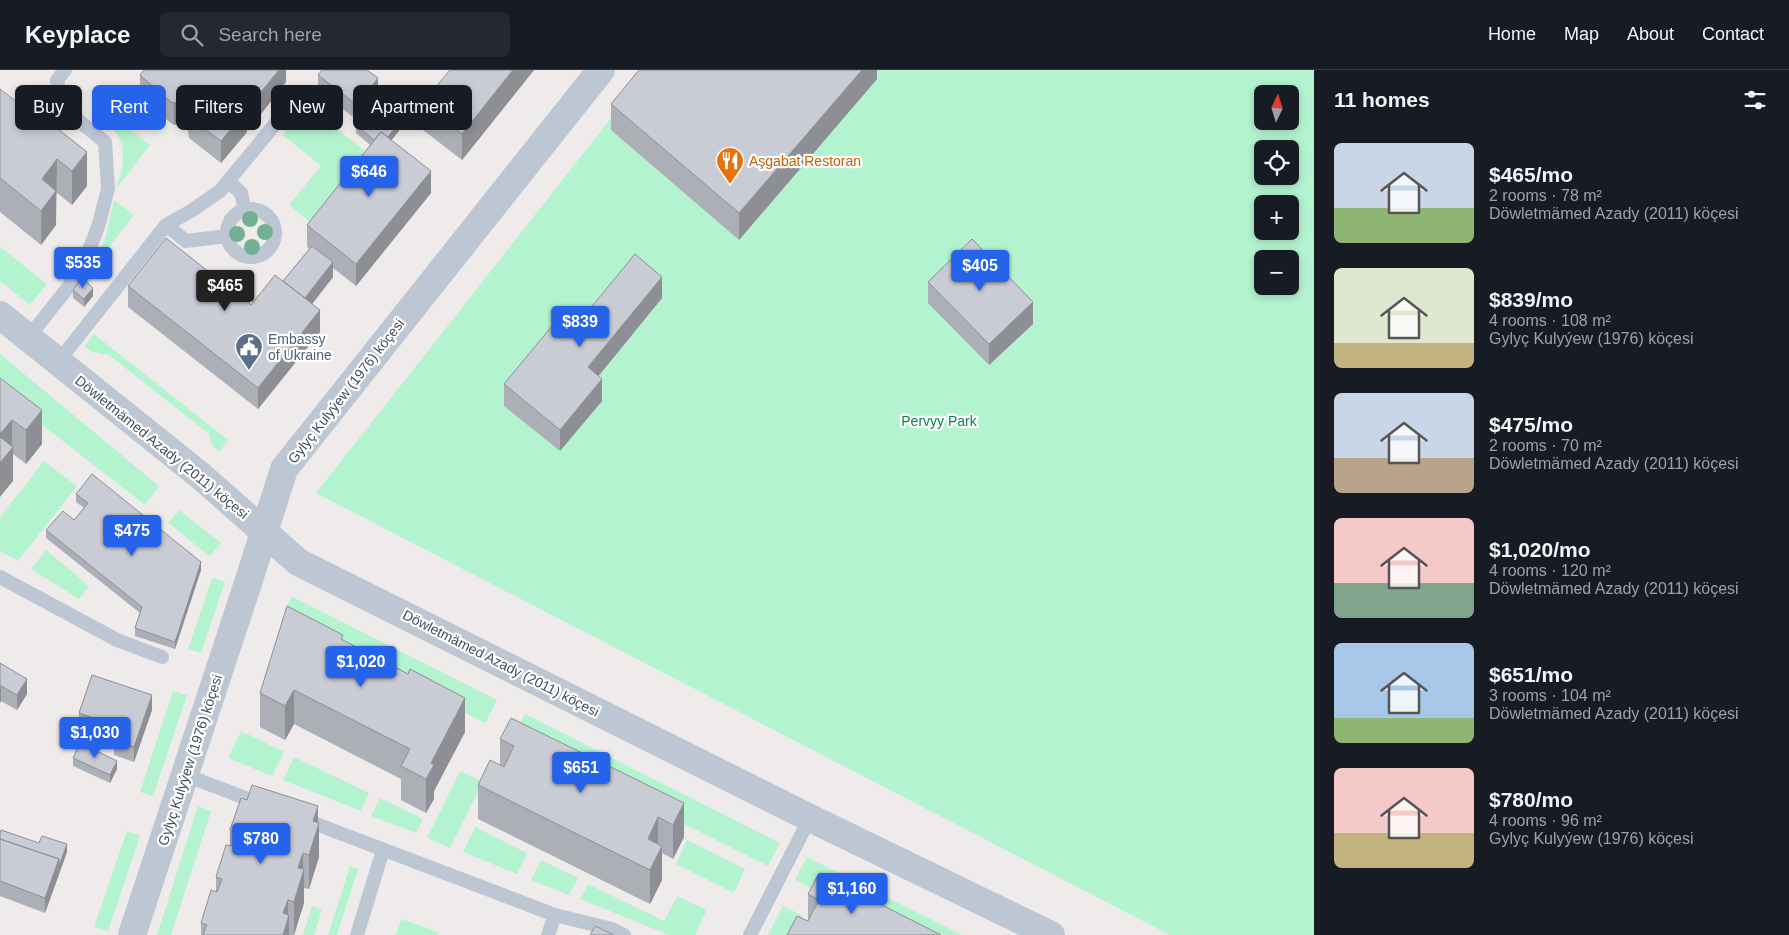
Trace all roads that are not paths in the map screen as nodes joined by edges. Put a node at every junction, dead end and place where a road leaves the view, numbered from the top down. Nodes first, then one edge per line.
1 (65, 70) edge
2 (600, 70) edge
3 (271, 129) edge
4 (228, 181) junction
5 (245, 210) junction
6 (166, 225) junction
7 (227, 236) junction
8 (0, 316) edge
9 (28, 338) junction
10 (58, 362) junction
11 (264, 532) junction
12 (0, 577) edge
13 (162, 658) dead end
14 (184, 775) junction
15 (273, 808) edge
16 (291, 815) edge
17 (810, 818) junction
18 (383, 850) junction
19 (555, 915) junction
20 (132, 935) edge
21 (357, 935) edge
22 (548, 935) edge
23 (624, 935) edge
24 (750, 935) edge
25 (1052, 935) edge

1 - 9 lane
2 - 11 street, Gylyç Kulyýew (1976) köçesi
3 - 4 lane
4 - 5 lane
4 - 6 lane
5 - 7 lane
5 - 7 lane
6 - 7 lane
6 - 10 lane
8 - 9 street, Döwletmämed Azady (2011) köçesi
9 - 10 street, Döwletmämed Azady (2011) köçesi
10 - 11 street, Döwletmämed Azady (2011) köçesi
11 - 14 street, Gylyç Kulyýew (1976) köçesi
11 - 17 street, Döwletmämed Azady (2011) köçesi
12 - 13 lane
14 - 15 lane
14 - 20 street, Gylyç Kulyýew (1976) köçesi
16 - 18 lane
17 - 24 lane
17 - 25 street, Döwletmämed Azady (2011) köçesi
18 - 19 lane
18 - 21 lane
19 - 22 lane
19 - 23 lane

